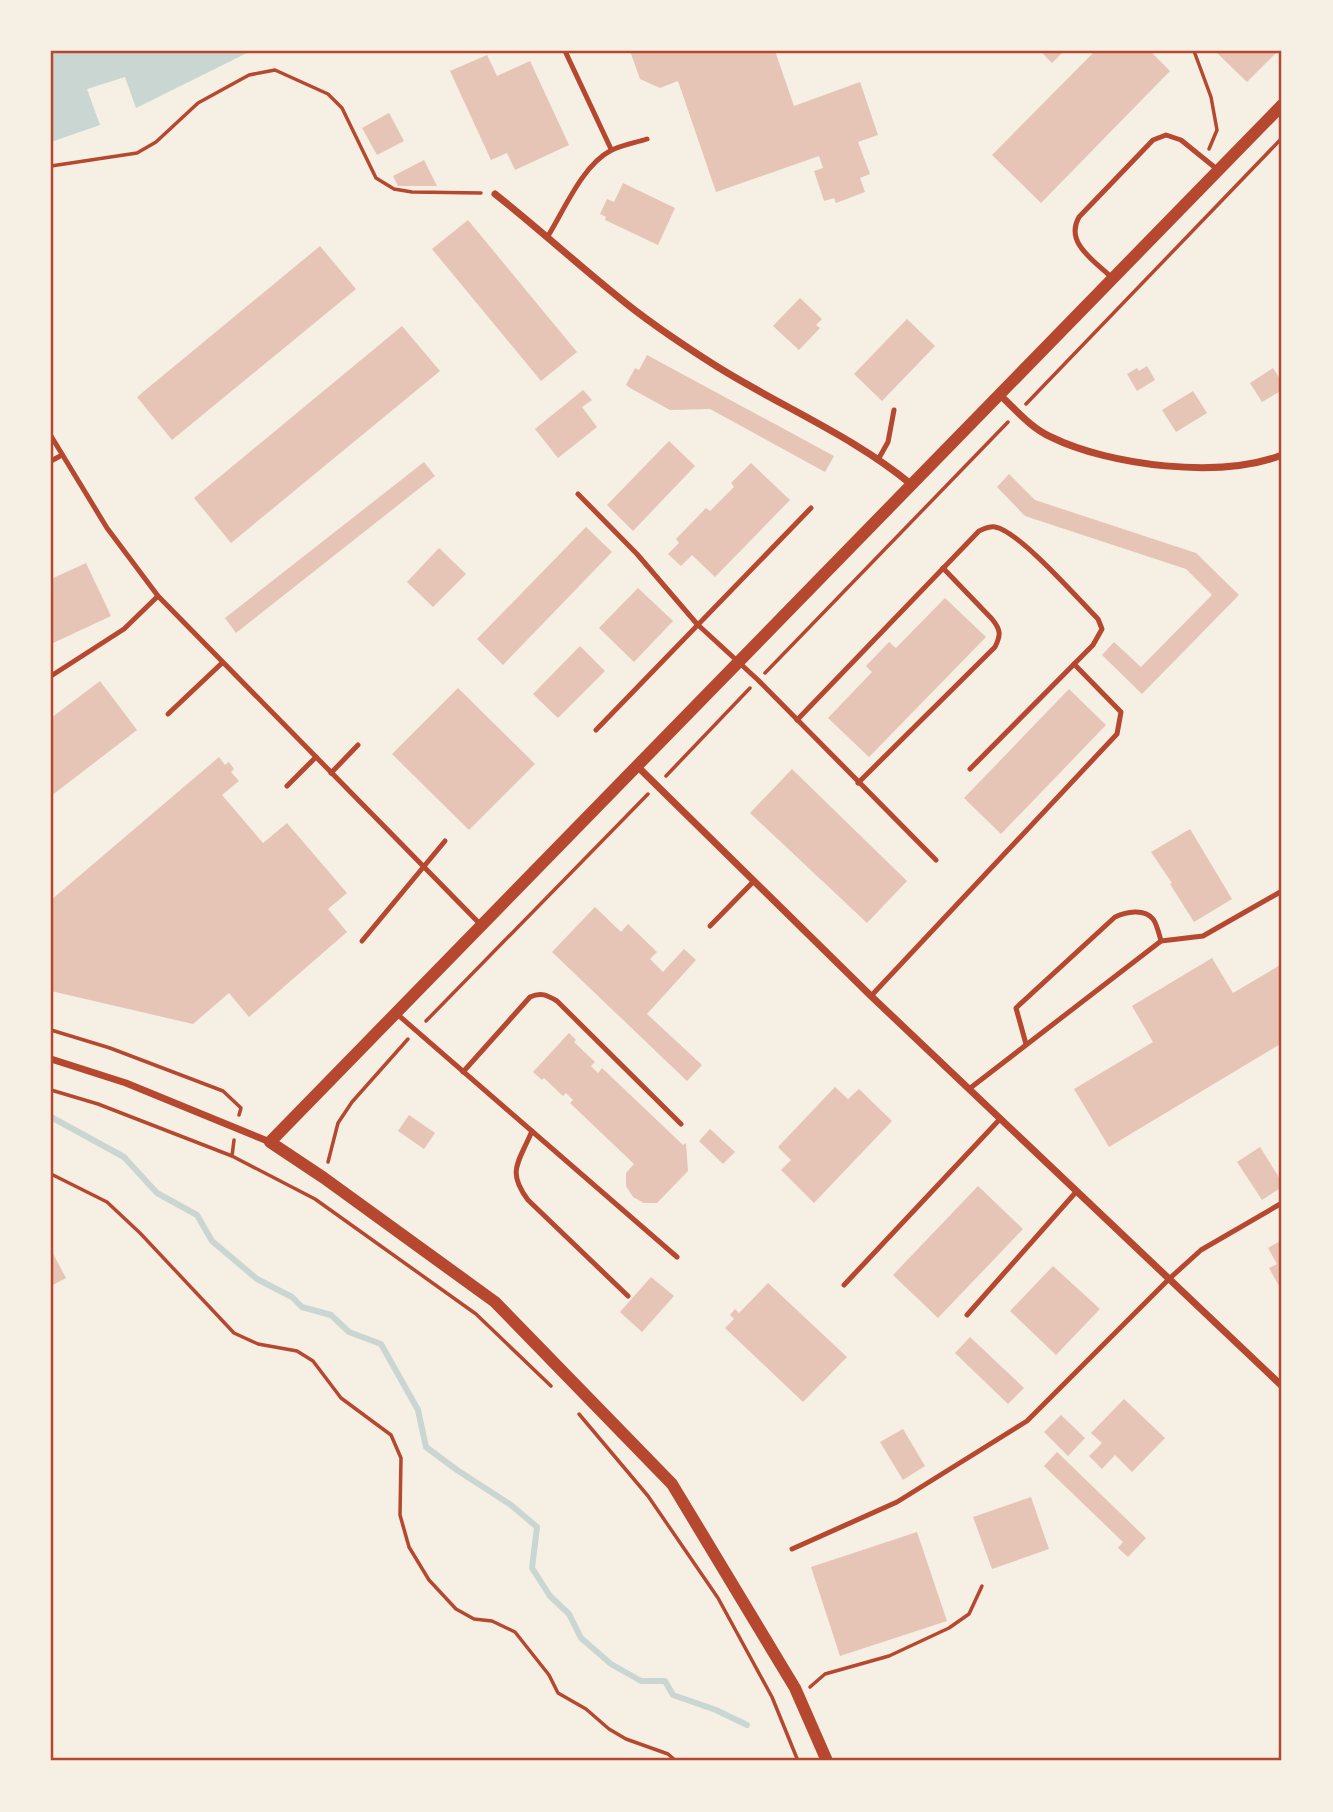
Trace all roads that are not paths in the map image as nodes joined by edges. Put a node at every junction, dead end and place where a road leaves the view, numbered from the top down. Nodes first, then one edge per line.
1 (565, 51) edge
2 (1282, 106) edge
3 (647, 139) dead end
4 (611, 149) junction
5 (1218, 170) junction
6 (495, 194) road end
7 (548, 236) junction
8 (1113, 279) junction
9 (1001, 396) junction
10 (894, 410) dead end
11 (51, 436) edge
12 (62, 454) junction
13 (1282, 455) edge
14 (879, 458) junction
15 (51, 461) edge
16 (913, 485) junction
17 (578, 494) dead end
18 (811, 508) dead end
19 (943, 568) junction
20 (158, 596) junction
21 (698, 624) junction
22 (738, 662) junction
23 (222, 663) junction
24 (1074, 664) junction
25 (51, 676) edge
26 (168, 715) dead end
27 (797, 720) junction
28 (596, 730) dead end
29 (358, 745) dead end
30 (316, 757) junction
31 (636, 766) junction
32 (970, 769) dead end
33 (331, 773) junction
34 (858, 783) junction
35 (287, 786) dead end
36 (445, 841) dead end
37 (936, 860) dead end
38 (423, 866) junction
39 (754, 881) junction
40 (1282, 891) edge
41 (481, 925) junction
42 (710, 926) dead end
43 (362, 941) dead end
44 (1161, 941) junction
45 (871, 996) junction
46 (395, 1012) junction
47 (1026, 1044) junction
48 (51, 1059) edge
49 (463, 1072) junction
50 (969, 1089) junction
51 (1000, 1119) junction
52 (681, 1124) dead end
53 (532, 1132) junction
54 (270, 1142) junction
55 (1076, 1192) junction
56 (1282, 1203) edge
57 (677, 1257) dead end
58 (1168, 1279) junction
59 (844, 1284) dead end
60 (628, 1296) dead end
61 (967, 1315) dead end
62 (1282, 1386) edge
63 (792, 1549) dead end
64 (827, 1761) edge

1 - 4 lane
2 - 5 street
3 - 4 lane
4 - 7 lane
5 - 8 street
5 - 8 lane
6 - 7 street
7 - 14 street
8 - 9 street
9 - 13 street
9 - 16 street
10 - 14 lane
11 - 12 lane
12 - 15 lane
12 - 20 lane
14 - 16 street
16 - 22 street
17 - 21 lane
18 - 21 lane
19 - 24 lane
19 - 27 lane
19 - 34 lane
20 - 23 lane
20 - 25 lane
21 - 22 lane
21 - 28 lane
22 - 27 lane
22 - 31 street
23 - 26 lane
23 - 30 lane
24 - 32 lane
24 - 45 lane
27 - 34 lane
29 - 33 lane
30 - 33 lane
30 - 35 lane
31 - 39 street
31 - 41 street
33 - 38 lane
34 - 37 lane
36 - 38 lane
38 - 41 lane
38 - 43 lane
39 - 42 lane
39 - 45 street
40 - 44 lane
41 - 46 street
44 - 47 lane
44 - 47 lane
45 - 50 street
46 - 49 lane
46 - 54 street
47 - 50 lane
48 - 54 street
49 - 52 lane
49 - 53 lane
50 - 51 street
51 - 55 street
51 - 59 lane
53 - 57 lane
53 - 60 lane
54 - 64 street
55 - 58 street
55 - 61 lane
56 - 58 lane
58 - 62 street
58 - 63 lane

